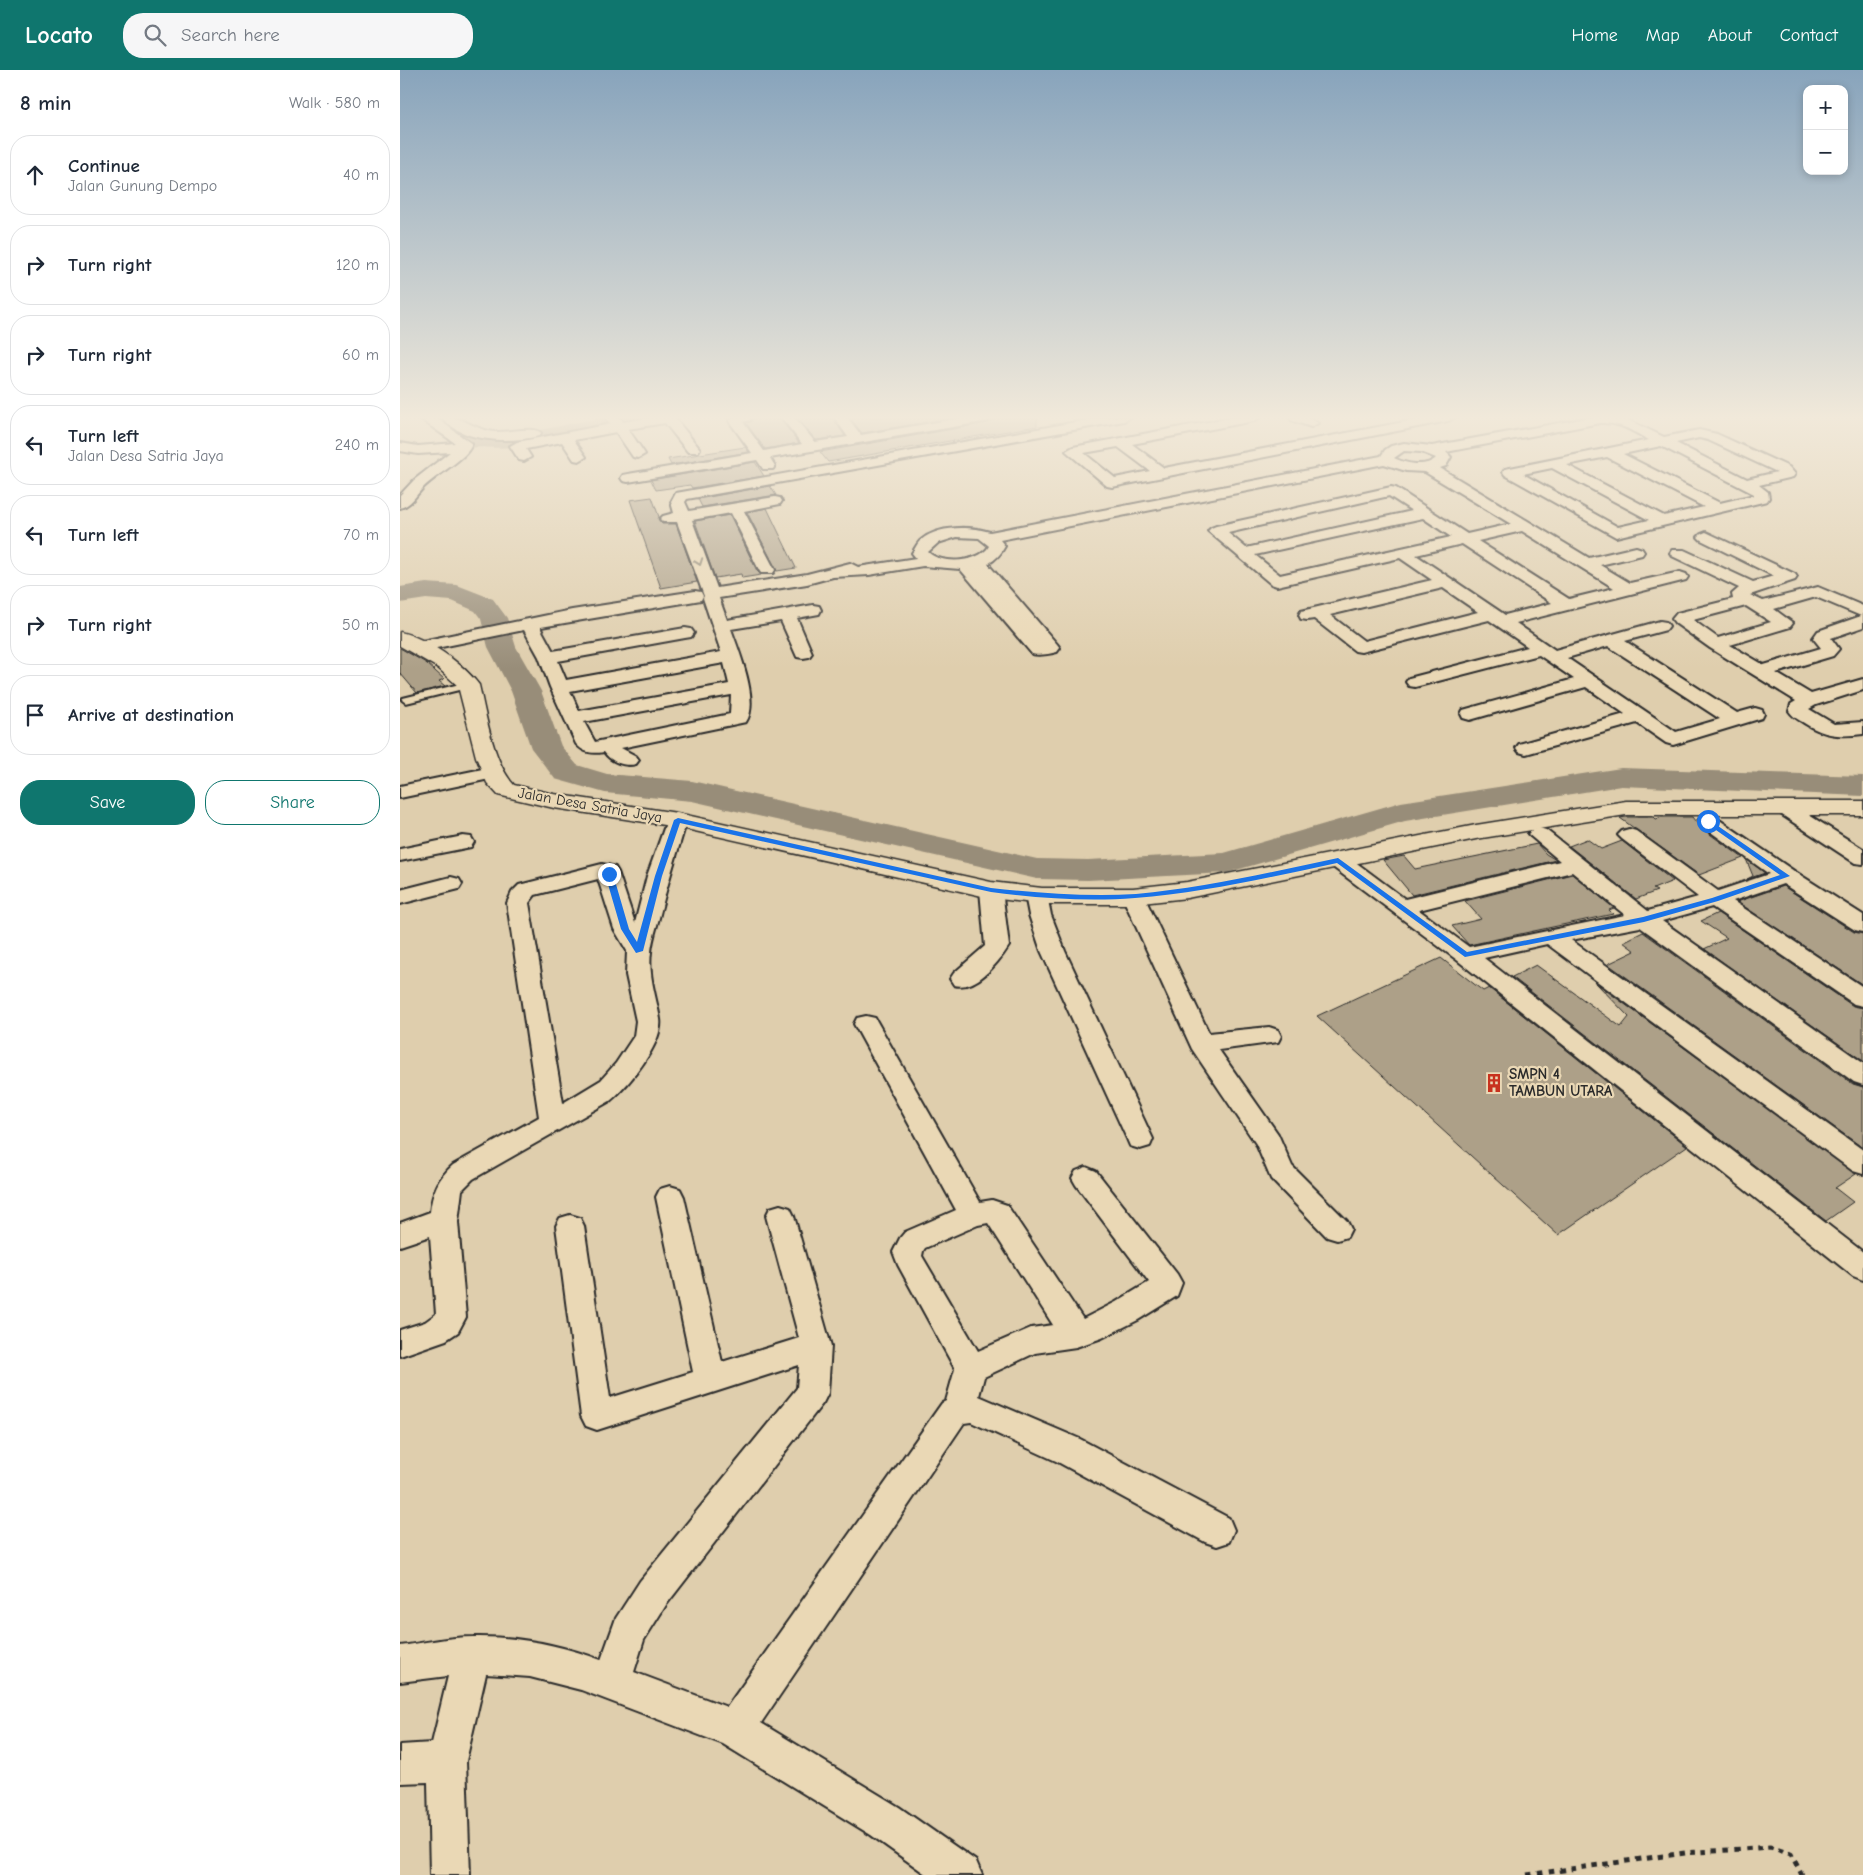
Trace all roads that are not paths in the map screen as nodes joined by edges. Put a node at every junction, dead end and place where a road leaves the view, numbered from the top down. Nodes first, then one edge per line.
1 (677, 501) edge
2 (768, 501) edge
3 (1196, 501) edge
4 (1346, 501) edge
5 (1407, 501) edge
6 (1483, 501) edge
7 (1562, 501) edge
8 (1625, 501) edge
9 (1705, 501) edge
10 (1748, 501) edge
11 (670, 505) junction
12 (735, 507) junction
13 (1718, 508) junction
14 (1426, 513) junction
15 (1662, 521) junction
16 (1523, 526) junction
17 (1616, 532) junction
18 (675, 536) dead end
19 (1706, 537) dead end
20 (1464, 539) junction
21 (993, 542) junction
22 (1243, 553) junction
23 (1403, 553) junction
24 (1678, 553) dead end
25 (924, 557) junction
26 (684, 561) dead end
27 (971, 563) junction
28 (1586, 564) junction
29 (767, 570) dead end
30 (1680, 577) dead end
31 (1446, 582) junction
32 (1628, 589) junction
33 (704, 596) junction
34 (1752, 599) junction
35 (1567, 605) junction
36 (812, 610) dead end
37 (1863, 612) edge
38 (787, 615) junction
39 (1497, 618) junction
40 (1863, 621) edge
41 (720, 626) junction
42 (1660, 626) dead end
43 (526, 627) junction
44 (685, 633) dead end
45 (1611, 640) junction
46 (1716, 644) junction
47 (414, 645) edge
48 (803, 653) dead end
49 (1548, 653) junction
50 (731, 656) junction
51 (548, 657) junction
52 (1761, 672) junction
53 (1588, 681) junction
54 (1415, 682) dead end
55 (1863, 684) edge
56 (468, 685) junction
57 (559, 687) junction
58 (739, 688) junction
59 (406, 700) dead end
60 (1809, 701) junction
61 (1470, 714) dead end
62 (1755, 714) dead end
63 (1639, 716) junction
64 (574, 718) junction
65 (1735, 720) junction
66 (1863, 728) edge
67 (609, 746) junction
68 (1526, 748) dead end
69 (629, 760) dead end
70 (492, 773) junction
71 (400, 792) edge
72 (1863, 808) edge
73 (1786, 809) junction
74 (678, 820) junction
75 (1708, 821) dead end
76 (1539, 834) dead end
77 (1629, 835) dead end
78 (463, 842) dead end
79 (400, 855) edge
80 (1863, 858) edge
81 (1338, 860) junction
82 (1576, 864) junction
83 (1786, 876) junction
84 (451, 884) dead end
85 (991, 890) junction
86 (1036, 895) junction
87 (1134, 896) junction
88 (400, 897) edge
89 (1715, 899) junction
90 (1402, 907) junction
91 (1644, 919) junction
92 (1863, 926) edge
93 (1551, 936) junction
94 (639, 951) junction
95 (1465, 955) junction
96 (962, 979) dead end
97 (1863, 998) edge
98 (866, 1024) dead end
99 (1269, 1036) dead end
100 (1201, 1043) junction
101 (1863, 1076) edge
102 (554, 1122) junction
103 (1140, 1139) dead end
104 (1863, 1164) edge
105 (1086, 1178) dead end
106 (670, 1197) dead end
107 (974, 1215) junction
108 (780, 1216) dead end
109 (444, 1219) junction
110 (570, 1226) dead end
111 (1337, 1229) dead end
112 (400, 1236) edge
113 (1858, 1260) edge
114 (1076, 1334) junction
115 (400, 1343) edge
116 (816, 1346) junction
117 (971, 1368) junction
118 (710, 1380) junction
119 (959, 1410) junction
120 (1216, 1530) dead end
121 (472, 1655) junction
122 (400, 1664) edge
123 (612, 1683) junction
124 (734, 1729) junction
125 (447, 1761) junction
126 (400, 1764) edge
127 (450, 1875) edge
128 (962, 1875) edge

1 - 11 street
2 - 12 street
3 - 21 street
4 - 22 street
5 - 14 street
6 - 16 street
7 - 17 street
8 - 15 street
9 - 13 street
10 - 13 street
11 - 12 street
11 - 18 street
11 -> 33 street
12 - 29 street
13 - 15 street
14 - 20 street
14 - 22 street
15 - 17 street
16 - 20 street
16 - 28 street
17 - 28 street
19 - 34 street
20 - 23 street
20 - 35 street
21 - 25 street
21 - 27 street
22 - 23 street
23 - 31 street
24 - 34 street
25 - 27 street
25 - 33 street
26 - 33 street
27 - 27 street
28 - 32 street
30 - 32 street
31 - 39 street
31 - 39 street
32 - 35 street
33 - 41 street
33 - 43 street
34 - 37 street
34 - 46 street
34 - 46 street
35 - 39 street
36 - 38 street
38 - 41 street
38 - 48 street
39 - 49 street
40 - 52 street
41 - 50 street
42 - 45 street
43 - 47 street
43 - 51 street
44 - 51 street
45 - 49 street
45 - 65 street
46 - 52 street
47 - 56 street
49 - 53 street
49 - 54 street
50 - 57 street
50 - 58 street
51 - 57 street
52 - 60 street
53 - 61 street
53 - 63 street
55 - 60 street
56 - 59 lane
56 - 70 street, Jalan Desa Satria Jaya
57 - 64 street
58 - 64 street
58 - 67 street
60 - 66 street
62 - 65 street
63 - 65 street
63 - 68 street
64 - 67 street
67 - 69 street
70 - 71 street
70 - 74 street, Jalan Desa Satria Jaya
72 - 73 street, Jalan Desa Satria Jaya
73 - 80 street
73 - 81 street, Jalan Desa Satria Jaya
74 - 85 street, Jalan Desa Satria Jaya
74 - 94 street
75 - 83 street
76 - 82 street
77 - 89 street
78 - 79 street
81 - 87 street, Jalan Desa Satria Jaya
81 - 90 street
82 - 90 street
82 - 91 street
83 - 89 street
83 - 92 street
84 - 88 street
85 - 86 street, Jalan Desa Satria Jaya
85 - 96 street
86 - 87 street, Jalan Desa Satria Jaya
86 - 103 street
87 - 100 street
89 - 91 street
89 - 97 street
90 - 95 street
91 - 93 street
91 - 101 street
93 - 95 street
93 - 104 street
94 - 102 street
94 - 102 street
95 - 113 street
98 - 107 street
99 - 100 street
100 - 111 street
102 - 109 street
105 - 114 street
106 - 118 street
107 - 114 street
107 - 117 street
108 - 116 street
109 - 112 street
109 - 115 street
110 - 118 street
114 - 117 street
116 - 118 street
116 - 123 street
117 - 119 street
119 - 120 street
119 - 124 street
121 - 122 street
121 - 123 street
121 - 125 street
123 - 124 street
124 - 128 street
125 - 126 street
125 - 127 street

